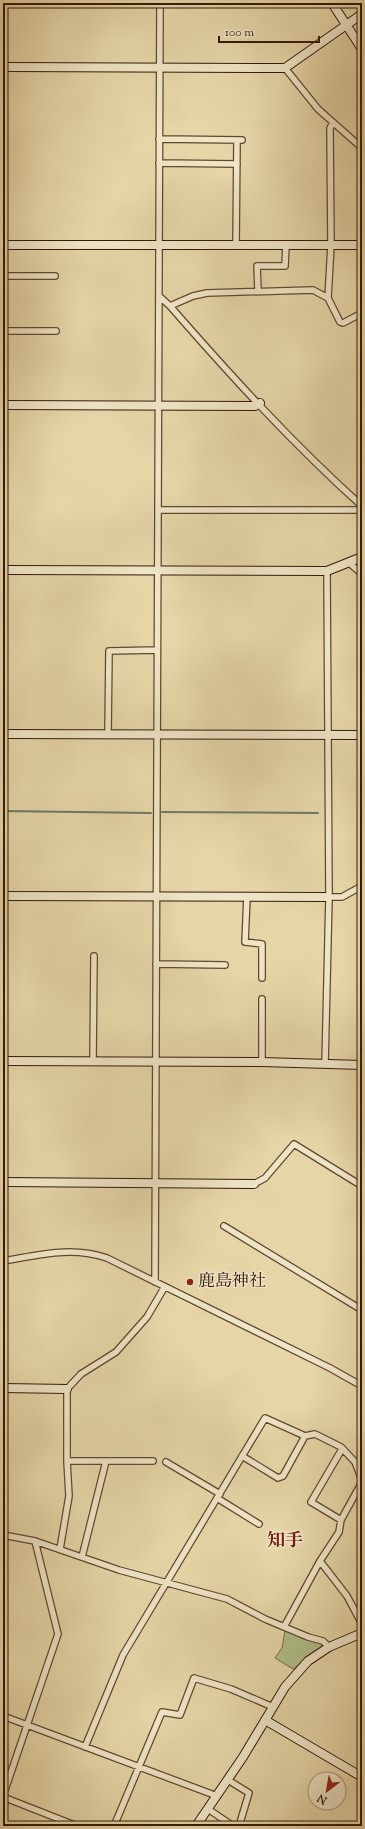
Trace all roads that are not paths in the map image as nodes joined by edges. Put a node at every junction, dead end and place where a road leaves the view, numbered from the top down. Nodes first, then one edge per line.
1 (160, 3) edge
2 (332, 3) edge
3 (362, 14) edge
4 (345, 25) junction
5 (362, 49) edge
6 (3, 67) edge
7 (159, 68) junction
8 (285, 68) junction
9 (333, 123) junction
10 (159, 139) junction
11 (362, 148) edge
12 (159, 164) junction
13 (237, 164) junction
14 (3, 245) edge
15 (158, 245) junction
16 (236, 245) junction
17 (286, 245) junction
18 (331, 245) junction
19 (362, 245) edge
20 (3, 276) edge
21 (55, 276) dead end
22 (258, 291) junction
23 (159, 296) junction
24 (328, 298) junction
25 (170, 306) junction
26 (362, 313) edge
27 (3, 331) edge
28 (56, 331) dead end
29 (260, 403) junction
30 (3, 405) edge
31 (158, 405) junction
32 (362, 506) edge
33 (158, 510) junction
34 (362, 557) edge
35 (348, 562) junction
36 (3, 570) edge
37 (157, 571) junction
38 (327, 571) junction
39 (362, 574) edge
40 (157, 650) junction
41 (3, 734) edge
42 (108, 734) junction
43 (156, 734) junction
44 (328, 735) junction
45 (362, 735) edge
46 (362, 886) edge
47 (3, 896) edge
48 (157, 896) junction
49 (247, 897) junction
50 (328, 897) junction
51 (94, 956) dead end
52 (156, 964) junction
53 (225, 965) dead end
54 (262, 978) dead end
55 (262, 999) dead end
56 (3, 1061) edge
57 (93, 1061) junction
58 (155, 1061) junction
59 (262, 1062) junction
60 (325, 1064) junction
61 (362, 1065) edge
62 (3, 1182) edge
63 (155, 1183) junction
64 (254, 1184) joint
65 (362, 1186) edge
66 (224, 1226) dead end
67 (3, 1261) edge
68 (155, 1282) junction
69 (164, 1288) junction
70 (362, 1310) edge
71 (362, 1386) edge
72 (3, 1388) edge
73 (67, 1389) junction
74 (304, 1436) junction
75 (342, 1449) junction
76 (242, 1456) junction
77 (67, 1461) junction
78 (153, 1461) dead end
79 (106, 1462) junction
80 (166, 1462) dead end
81 (362, 1481) edge
82 (219, 1496) junction
83 (341, 1520) junction
84 (259, 1524) dead end
85 (3, 1535) edge
86 (35, 1541) junction
87 (60, 1549) junction
88 (82, 1557) junction
89 (320, 1561) junction
90 (167, 1584) junction
91 (362, 1624) edge
92 (284, 1627) junction
93 (362, 1633) edge
94 (329, 1647) junction
95 (273, 1707) junction
96 (3, 1716) edge
97 (265, 1720) junction
98 (27, 1725) junction
99 (84, 1747) junction
100 (138, 1767) junction
101 (362, 1777) edge
102 (228, 1780) junction
103 (217, 1796) junction
104 (3, 1797) edge
105 (208, 1809) junction
106 (77, 1826) edge
107 (114, 1826) edge
108 (196, 1826) edge
109 (233, 1826) edge
110 (239, 1826) edge

1 - 7 street
2 - 4 street
3 - 4 street
4 - 5 street
4 - 8 street
6 - 7 street
7 - 8 street
7 - 10 street
8 - 9 street
9 - 11 street
9 - 18 street
10 - 12 street
10 - 13 street
12 - 13 street
12 - 15 street
13 - 16 street
14 - 15 street
15 - 16 street
15 - 23 street
16 - 17 street
17 - 18 street
17 - 22 street
18 - 19 street
18 - 24 street
20 - 21 street
22 - 24 street
22 - 25 street
23 - 25 street
23 - 31 street
24 - 26 street
25 - 29 street
27 - 28 street
29 - 31 street
29 - 32 street
30 - 31 street
31 - 33 street
32 - 33 street
33 - 37 street
34 - 35 street
35 - 38 street
35 - 39 street
36 - 37 street
37 - 38 street
37 - 40 street
38 - 44 street
40 - 42 street
40 - 43 street
41 - 42 street
42 - 43 street
43 - 44 street
43 - 48 street
44 - 45 street
44 - 50 street
46 - 50 street
47 - 48 street
48 - 49 street
48 - 52 street
49 - 50 street
49 - 54 street
50 - 60 street
51 - 57 street
52 - 53 street
52 - 58 street
55 - 59 street
56 - 57 street
57 - 58 street
58 - 59 street
58 - 63 street
59 - 60 street
60 - 61 street
62 - 63 street
63 - 64 street
63 - 68 street
64 - 65 street
66 - 70 street
67 - 68 street
68 - 69 street
69 - 71 street
69 - 73 street
72 - 73 street
73 - 77 street
74 - 75 street
74 - 76 street
74 - 76 street
75 - 81 street
75 - 83 street
76 - 82 street
77 - 79 street
77 - 87 street
78 - 79 street
79 - 88 street
80 - 82 street
81 - 83 street
82 - 84 street
82 - 90 street
83 - 89 street
85 - 86 street
86 - 87 street
86 - 98 street
87 - 88 street
88 - 90 street
89 - 91 street
89 - 92 street
90 - 92 street
90 - 99 street
92 - 94 street
93 - 94 street
94 - 95 street
95 - 97 street
95 - 100 street
96 - 98 street
97 - 101 street
97 - 102 street
98 - 99 street
98 - 104 street
99 - 100 street
100 - 103 street
100 - 107 street
102 - 103 street
102 - 110 street
103 - 105 street
104 - 106 street
105 - 108 street
105 - 109 street

